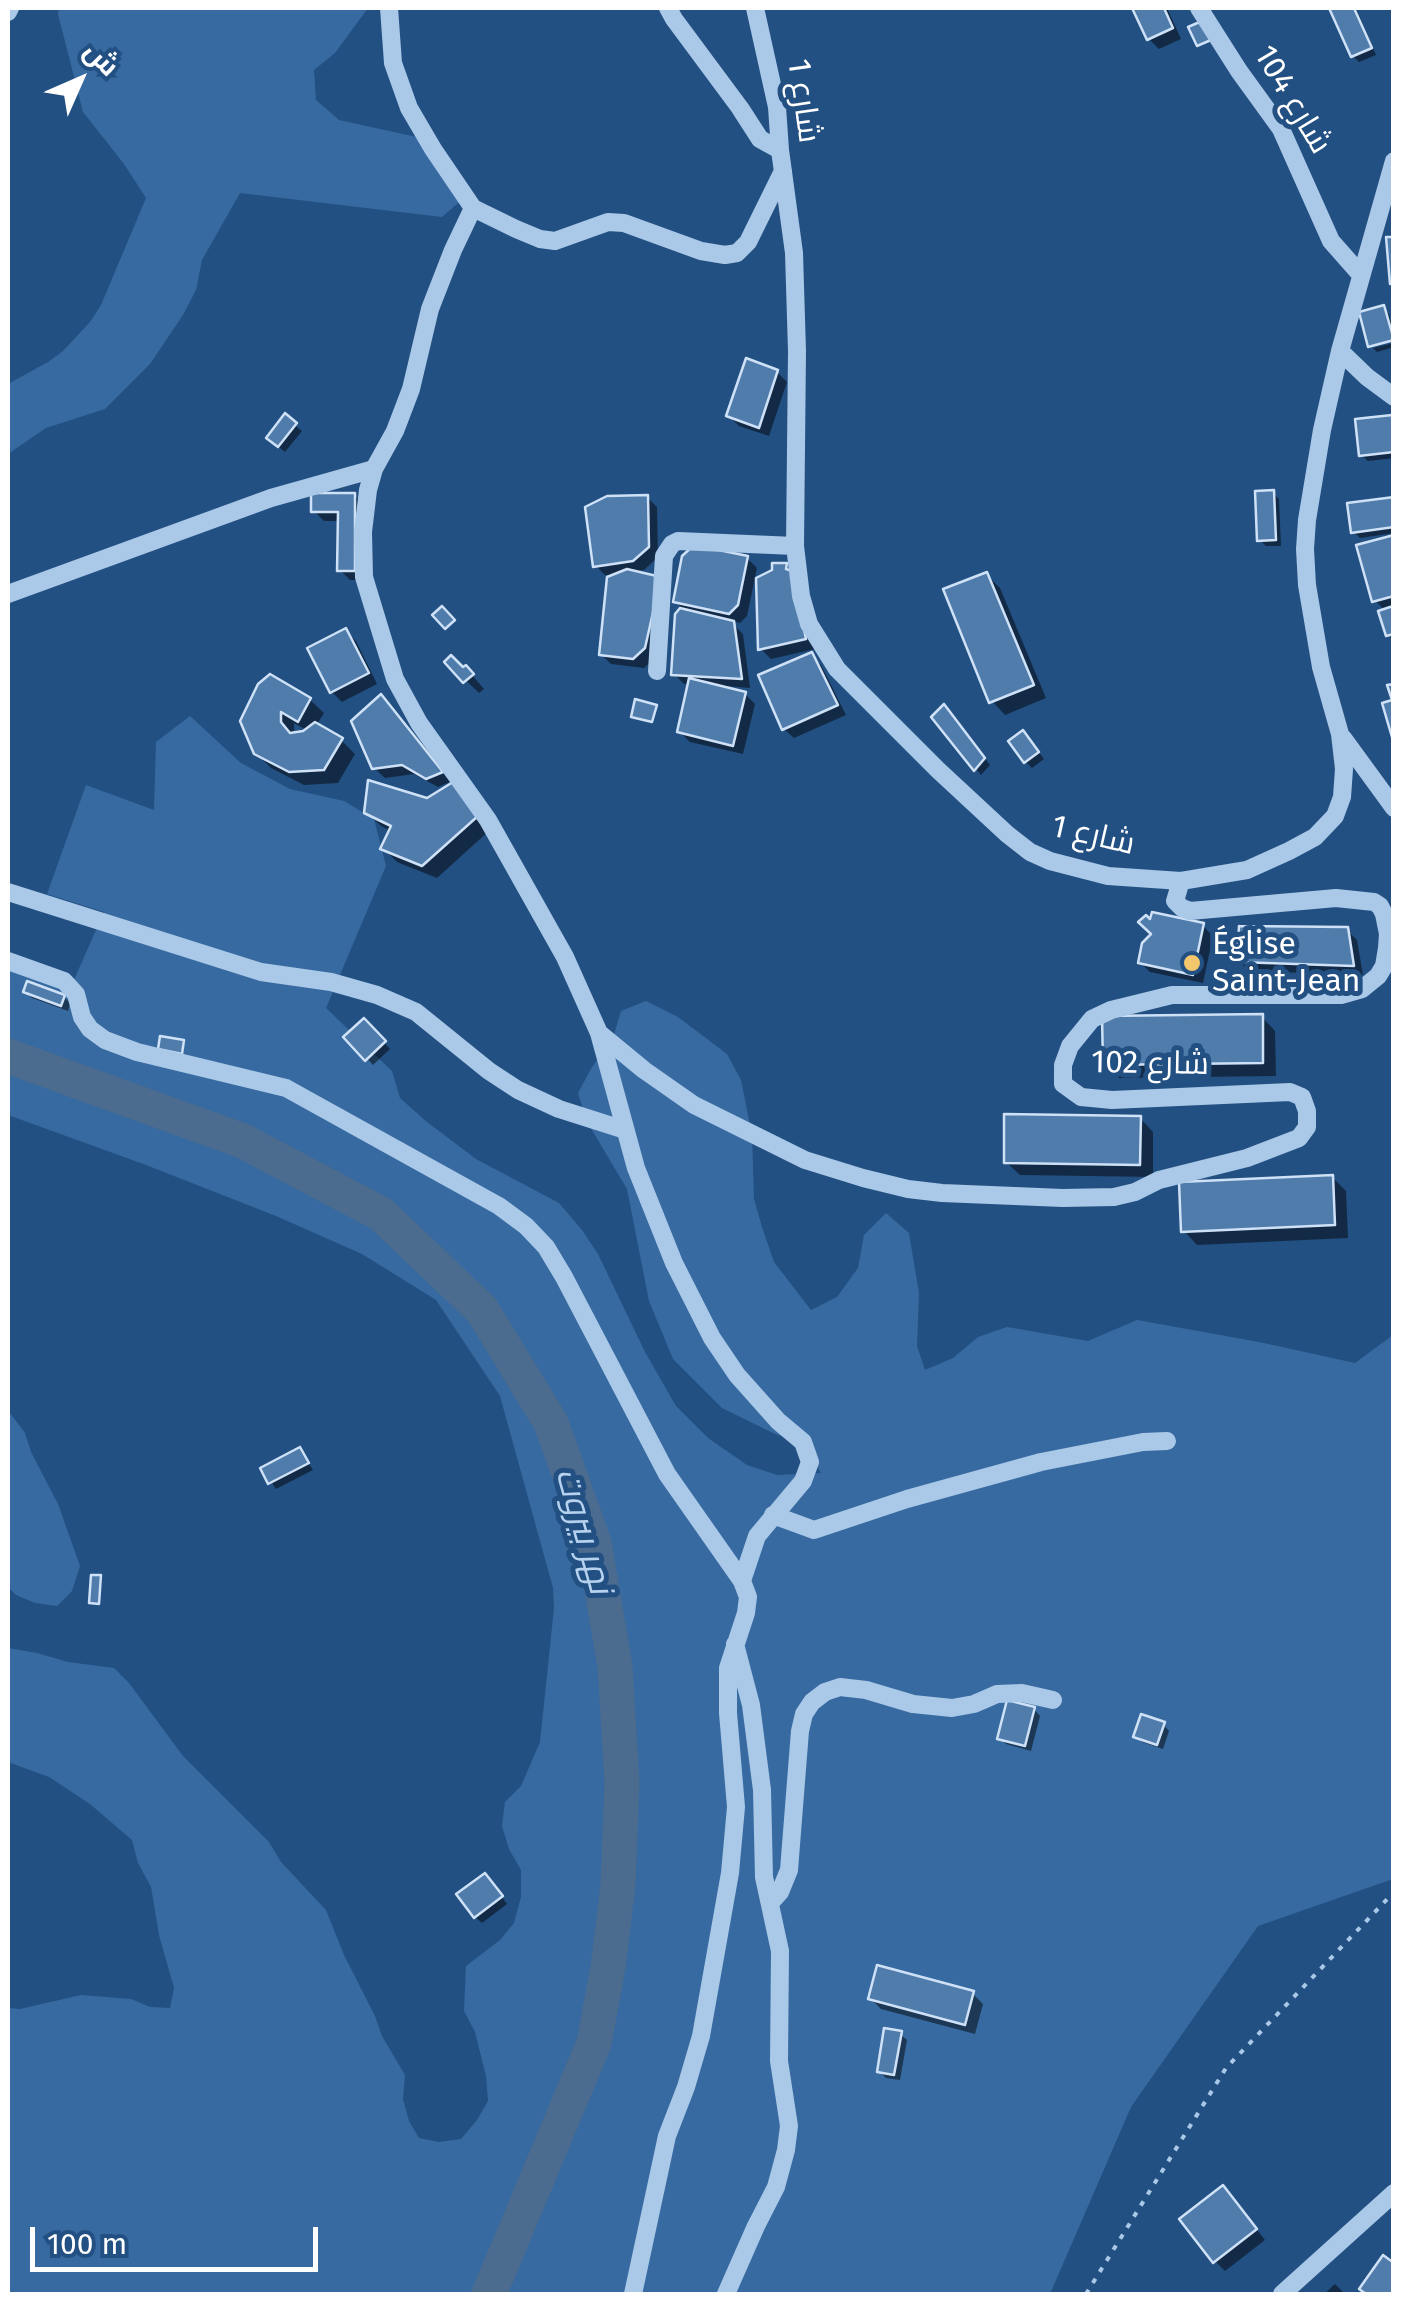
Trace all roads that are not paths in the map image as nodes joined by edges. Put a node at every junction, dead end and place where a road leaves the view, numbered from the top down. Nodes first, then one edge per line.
1 (389, 8) edge
2 (668, 8) edge
3 (755, 8) edge
4 (1199, 8) edge
5 (780, 150) junction
6 (1394, 161) edge
7 (783, 170) junction
8 (473, 208) junction
9 (1361, 275) junction
10 (1340, 351) junction
11 (1394, 397) edge
12 (374, 470) junction
13 (795, 546) junction
14 (8, 594) edge
15 (657, 672) dead end
16 (1340, 734) junction
17 (1394, 808) edge
18 (1181, 881) junction
19 (8, 892) edge
20 (8, 960) edge
21 (1389, 967) edge
22 (599, 1033) junction
23 (624, 1130) junction
24 (1168, 1441) dead end
25 (773, 1515) junction
26 (742, 1581) junction
27 (735, 1643) junction
28 (1053, 1700) dead end
29 (771, 1902) junction
30 (1394, 2193) edge
31 (634, 2294) edge
32 (726, 2294) edge
33 (1282, 2294) edge

1 - 8 street
2 - 5 street
3 - 5 street, شارع 1
4 - 9 street, شارع 104
5 - 7 street, شارع 1
6 - 9 street, شارع 1
7 - 8 street
7 - 13 street, شارع 1
8 - 12 street
9 - 10 street, شارع 1
10 - 11 street
10 - 16 street, شارع 1
12 - 14 street
12 - 22 street
13 - 15 street
13 - 18 street, شارع 1
16 - 17 street
16 - 18 street, شارع 1
18 - 21 street, شارع 102
19 - 23 street
20 - 26 street
21 - 22 street, شارع 102
22 - 23 street
23 - 25 street
24 - 25 street
25 - 26 street
26 - 27 street
27 - 29 street
27 - 31 street
28 - 29 street
29 - 32 street
30 - 33 street

